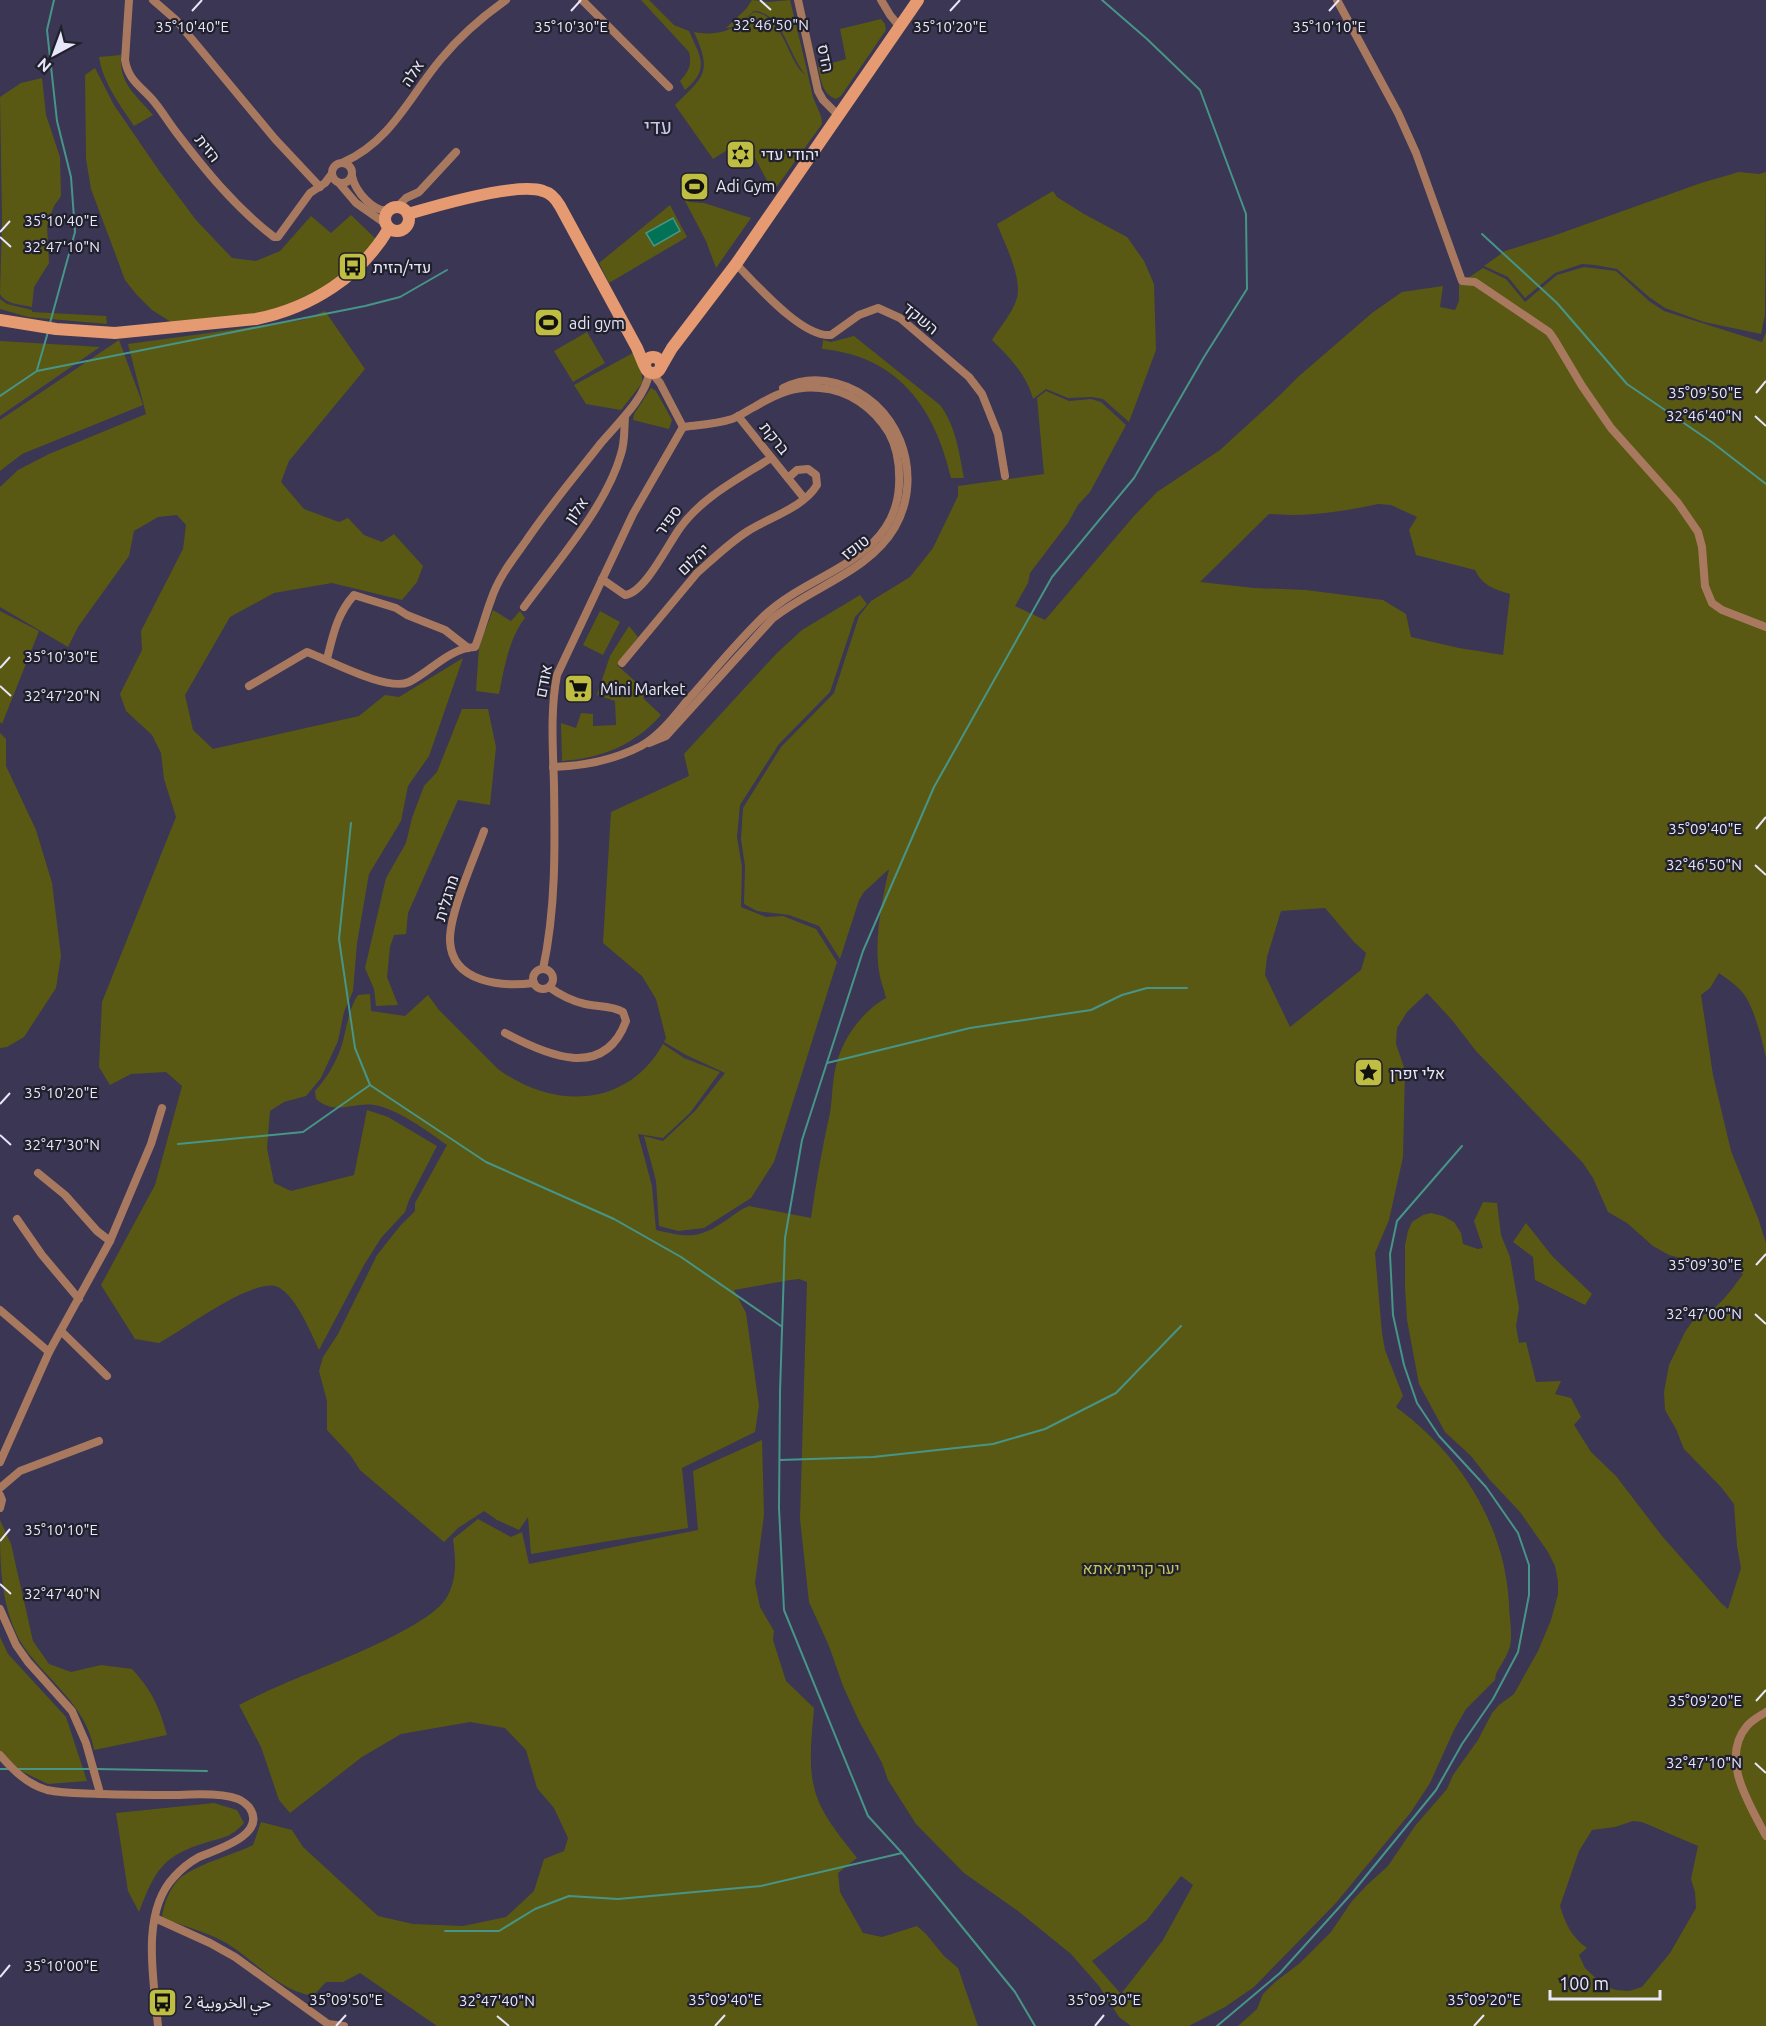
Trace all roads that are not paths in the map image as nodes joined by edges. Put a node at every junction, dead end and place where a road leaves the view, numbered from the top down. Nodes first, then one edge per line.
1 (129, 0) edge
2 (153, 0) edge
3 (506, 0) edge
4 (582, 0) edge
5 (798, 0) edge
6 (881, 0) edge
7 (918, 0) edge
8 (1337, 0) edge
9 (899, 26) junction
10 (669, 87) dead end
11 (838, 115) junction
12 (456, 152) dead end
13 (344, 162) junction
14 (331, 175) junction
15 (352, 176) junction
16 (339, 183) junction
17 (320, 186) junction
18 (393, 209) junction
19 (408, 214) junction
20 (388, 226) junction
21 (736, 264) junction
22 (0, 320) edge
23 (654, 368) junction
24 (738, 416) junction
25 (625, 417) junction
26 (683, 427) junction
27 (771, 458) junction
28 (1005, 476) dead end
29 (788, 478) junction
30 (804, 498) junction
31 (602, 579) junction
32 (524, 608) dead end
33 (1766, 627) edge
34 (468, 648) junction
35 (327, 659) junction
36 (622, 663) dead end
37 (249, 686) dead end
38 (554, 767) junction
39 (484, 831) dead end
40 (543, 969) junction
41 (534, 983) junction
42 (549, 987) junction
43 (505, 1034) dead end
44 (162, 1108) dead end
45 (38, 1173) dead end
46 (17, 1219) dead end
47 (110, 1241) junction
48 (79, 1299) junction
49 (0, 1310) edge
50 (61, 1331) junction
51 (49, 1352) junction
52 (106, 1376) dead end
53 (99, 1441) dead end
54 (0, 1462) edge
55 (0, 1488) edge
56 (0, 1495) edge
57 (0, 1508) edge
58 (0, 1609) edge
59 (1766, 1712) edge
60 (0, 1755) edge
61 (100, 1794) junction
62 (1766, 1836) edge
63 (155, 1918) junction
64 (328, 2025) edge
65 (158, 2026) edge
66 (344, 2026) edge

1 - 17 street, הזית
2 - 17 street
3 - 13 street, אלה
4 - 10 street
5 - 11 street, הדס
6 - 9 street
7 - 9 street
8 - 33 street
9 - 11 street
11 - 21 street
12 - 18 street
13 - 14 street
13 - 15 street
14 - 16 street
14 - 17 street, הזית
15 - 16 street
15 - 18 street
16 - 20 street
18 - 19 street
18 - 20 street
19 - 20 street
19 - 23 street
20 - 22 street
21 - 23 street
21 - 28 street, השקד
23 - 25 street
23 - 26 street
24 - 26 street, טופז
24 - 27 street, ברקת
24 - 38 street, טופז
25 - 32 street, אלון
25 - 34 street
26 - 31 street, אודם
27 - 29 street, ברקת
27 - 31 street, ספיר
29 - 30 street
29 - 30 street
30 - 36 street, יהלום
31 - 38 street, אודם
34 - 35 street
34 - 35 street
35 - 37 street
38 - 40 street, אודם
39 - 41 street, מרגלית
40 - 41 street
40 - 42 street
41 - 42 street
42 - 43 street
44 - 47 street
45 - 47 street
46 - 48 street
47 - 48 street
48 - 50 street
49 - 51 street
50 - 51 street
50 - 52 street
51 - 54 street
53 - 55 street
56 - 57 street
58 - 61 street
59 - 62 street
60 - 61 street
61 - 63 street
63 - 64 street
63 - 65 street
64 - 66 street

